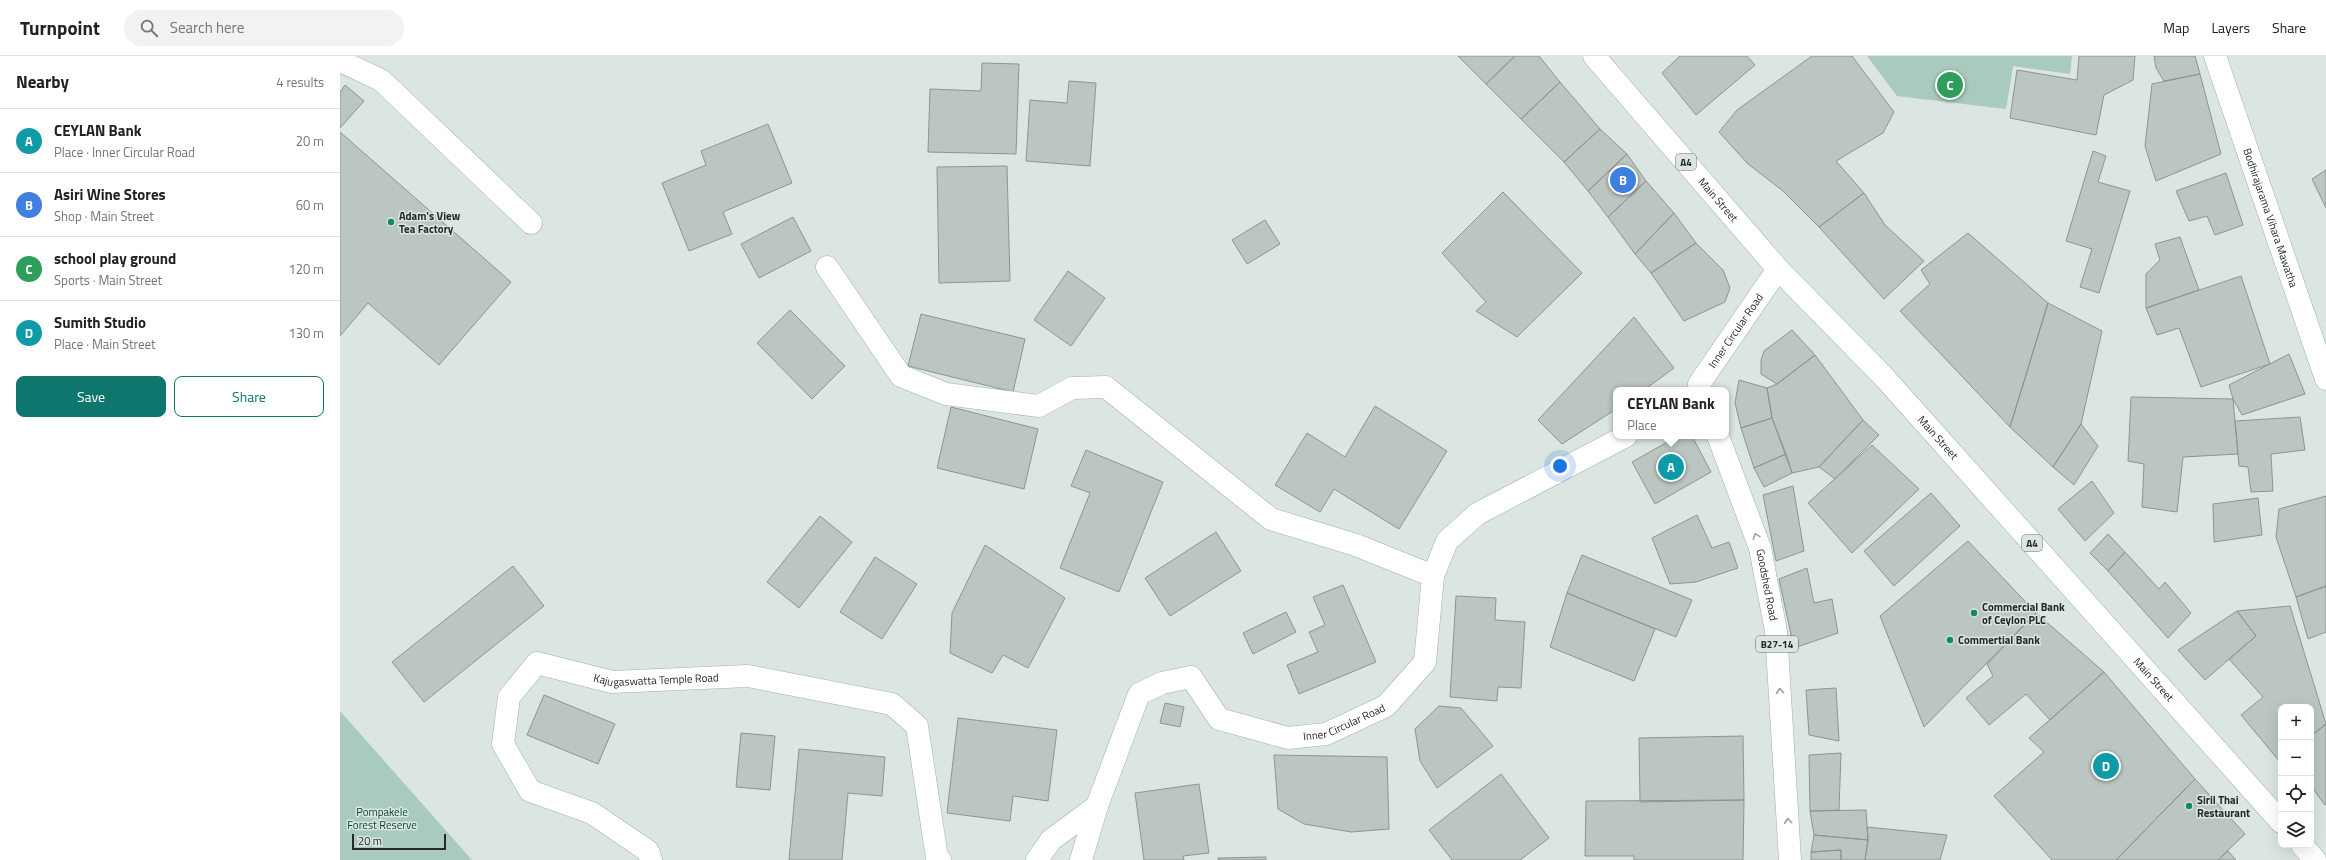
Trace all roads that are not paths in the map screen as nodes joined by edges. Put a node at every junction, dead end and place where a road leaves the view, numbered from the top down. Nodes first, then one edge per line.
1 (1594, 56) edge
2 (2216, 56) edge
3 (340, 61) edge
4 (531, 223) dead end
5 (827, 267) dead end
6 (1778, 269) junction
7 (2326, 379) edge
8 (1698, 387) edge
9 (1620, 439) edge
10 (1719, 439) edge
11 (1433, 576) junction
12 (1097, 806) junction
13 (2278, 819) edge
14 (2305, 848) edge
15 (651, 860) edge
16 (940, 860) edge
17 (1037, 860) edge
18 (1081, 860) edge
19 (1790, 860) edge
20 (2315, 860) edge

1 - 6 main road, Main Street / A4
2 - 7 main road, Bodhirajarama Vihara Mawatha
3 - 4 main road
5 - 11 main road
6 - 8 main road, Inner Circular Road
6 - 13 main road, Main Street / A4
9 - 11 main road, Inner Circular Road
19 -> 10 main road, Goodshed Road / B27-14
11 - 12 main road, Inner Circular Road
12 - 17 main road
12 - 18 main road, Inner Circular Road
14 - 20 main road
15 - 16 main road, Kajugaswatta Temple Road

